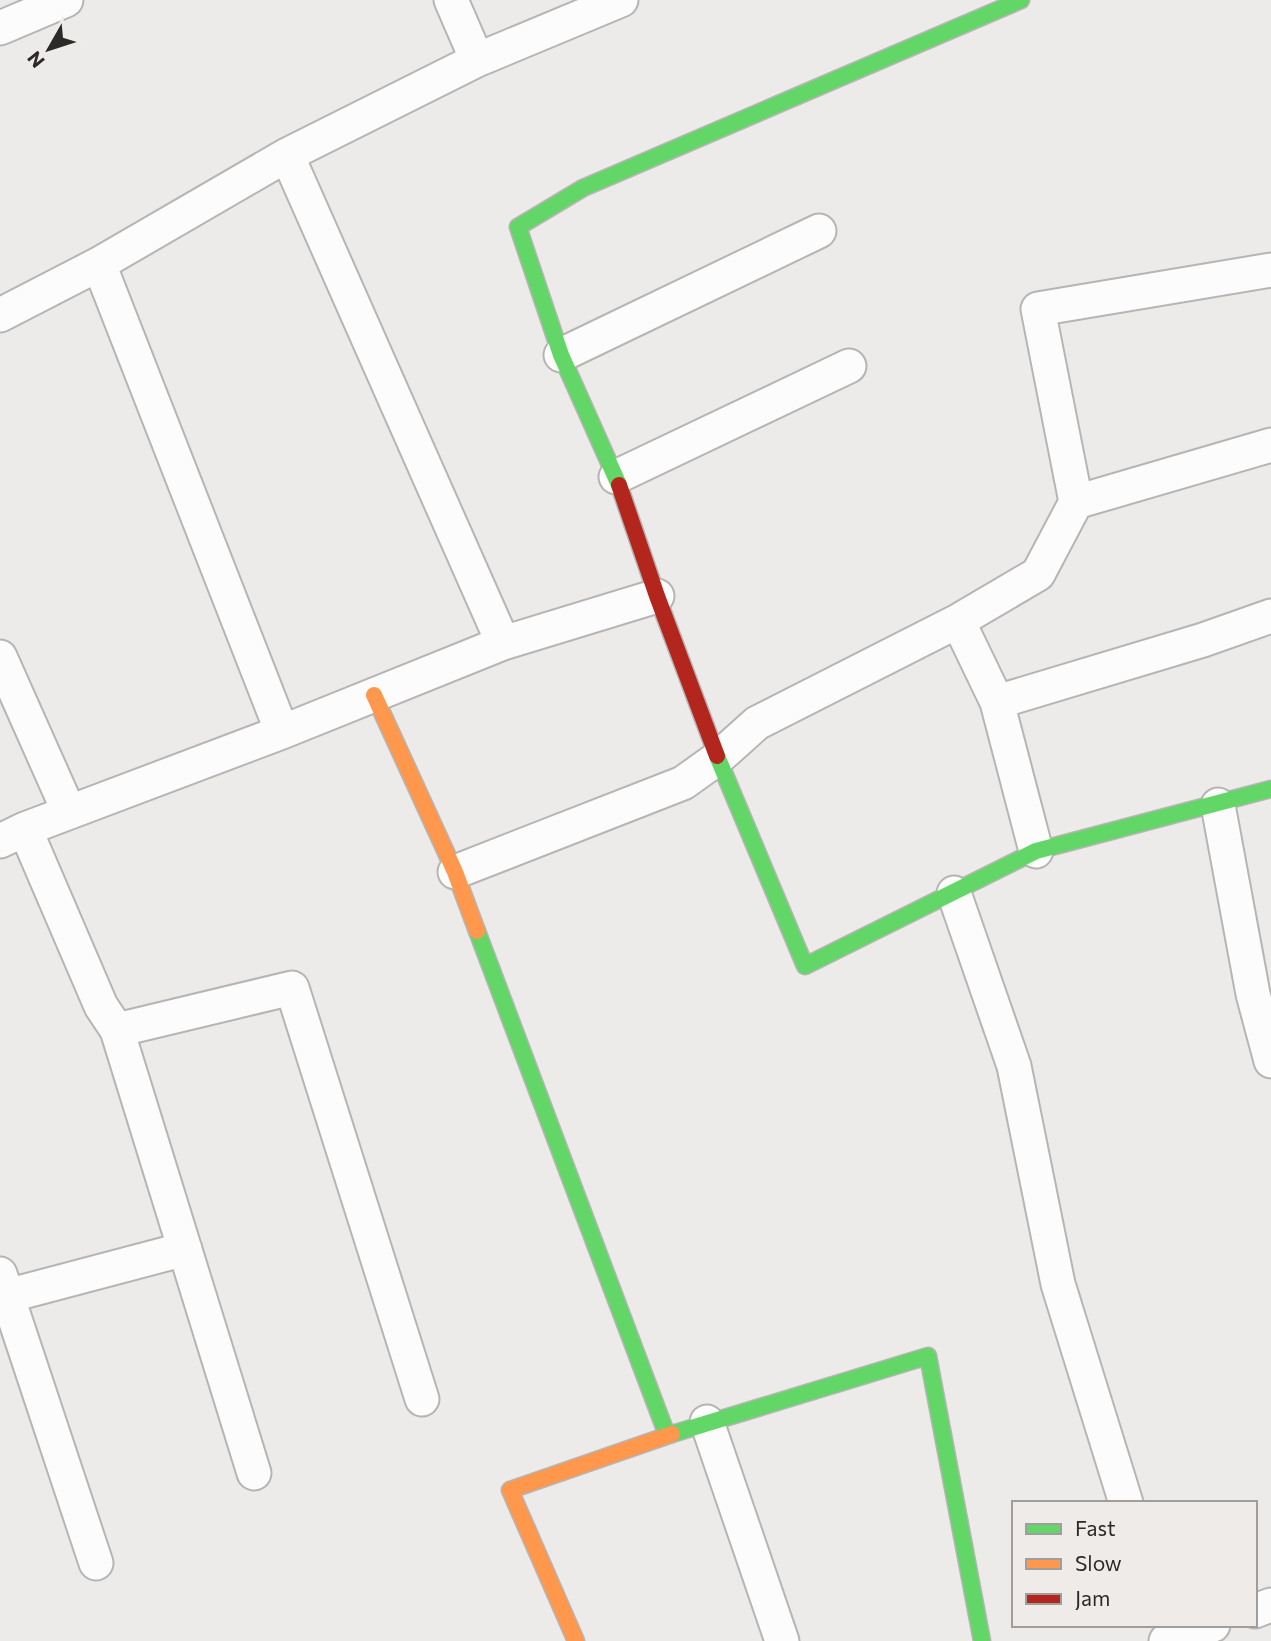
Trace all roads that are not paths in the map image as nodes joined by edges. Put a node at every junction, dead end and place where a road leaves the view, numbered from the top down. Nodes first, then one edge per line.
1 (65, 0) edge
2 (451, 0) edge
3 (621, 0) edge
4 (1021, 0) edge
5 (0, 28) edge
6 (477, 60) junction
7 (287, 155) junction
8 (819, 231) dead end
9 (99, 264) junction
10 (1271, 270) edge
11 (0, 315) edge
12 (561, 355) junction
13 (849, 366) dead end
14 (1271, 444) edge
15 (616, 477) junction
16 (1076, 502) junction
17 (657, 596) junction
18 (1271, 616) edge
19 (958, 621) junction
20 (503, 643) junction
21 (0, 657) edge
22 (374, 695) junction
23 (997, 702) junction
24 (282, 732) junction
25 (718, 758) junction
26 (1271, 789) edge
27 (1218, 805) junction
28 (69, 812) junction
29 (13, 835) edge
30 (1036, 851) junction
31 (455, 872) junction
32 (954, 893) junction
33 (117, 1030) junction
34 (1271, 1061) edge
35 (185, 1249) junction
36 (4, 1285) edge
37 (422, 1399) dead end
38 (707, 1422) junction
39 (667, 1436) junction
40 (254, 1474) dead end
41 (1125, 1501) edge
42 (96, 1563) dead end
43 (1207, 1627) edge
44 (576, 1641) edge
45 (782, 1641) edge
46 (982, 1641) edge
47 (1167, 1641) edge

1 - 5 street
2 - 6 street
3 - 6 street
4 - 12 street
6 - 7 street
7 - 9 street
7 - 20 street
8 - 12 street
9 - 11 street
9 - 24 street
10 - 16 street
12 - 15 street
13 - 15 street
14 - 16 street
15 - 17 street
16 - 19 street
17 - 20 street
17 - 25 street
18 - 23 street
19 - 23 street
19 - 25 street
20 - 22 street
21 - 28 street
22 - 24 street
22 - 31 street
23 - 30 street
24 - 28 street
25 - 31 street
25 - 32 street
26 - 27 street
27 - 30 street
27 - 34 street
28 - 29 street
29 - 33 street
30 - 32 street
31 - 39 street
32 - 41 street
33 - 35 street
33 - 37 street
35 - 36 street
35 - 40 street
36 - 42 street
38 - 39 street
38 - 45 street
38 - 46 street
39 - 44 street
43 - 47 street

